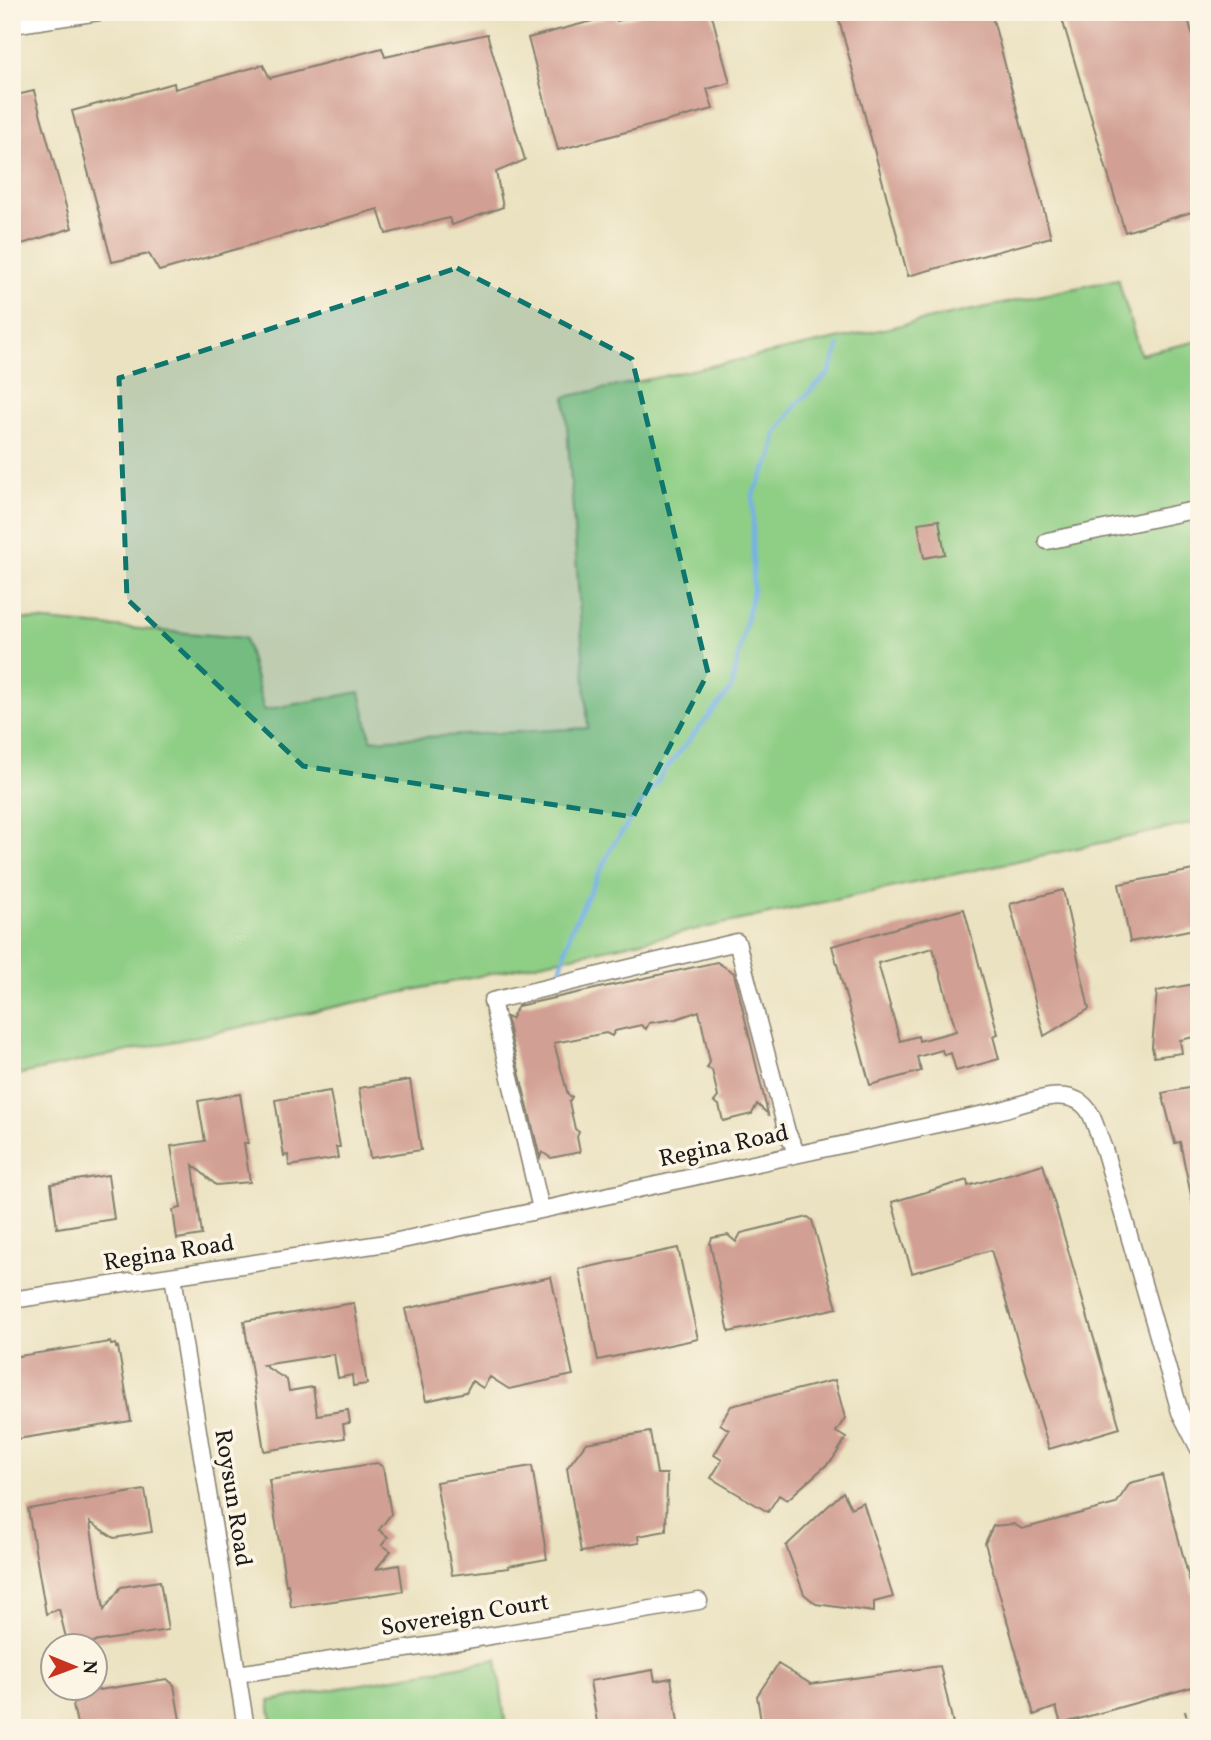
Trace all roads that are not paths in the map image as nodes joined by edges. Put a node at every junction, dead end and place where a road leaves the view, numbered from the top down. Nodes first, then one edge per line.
1 (99, 12) edge
2 (12, 25) edge
3 (1199, 513) edge
4 (1047, 541) dead end
5 (797, 1154) junction
6 (541, 1209) junction
7 (173, 1276) junction
8 (12, 1300) edge
9 (1199, 1449) edge
10 (699, 1601) dead end
11 (237, 1674) junction
12 (246, 1728) edge

1 - 2 street
3 - 4 street
5 - 6 street, Regina Road
5 - 6 street
5 - 9 street, Regina Road
6 - 7 street, Regina Road
7 - 8 street, Regina Road
7 - 11 street, Roysun Road
10 - 11 street, Sovereign Court
11 - 12 street, Roysun Road

